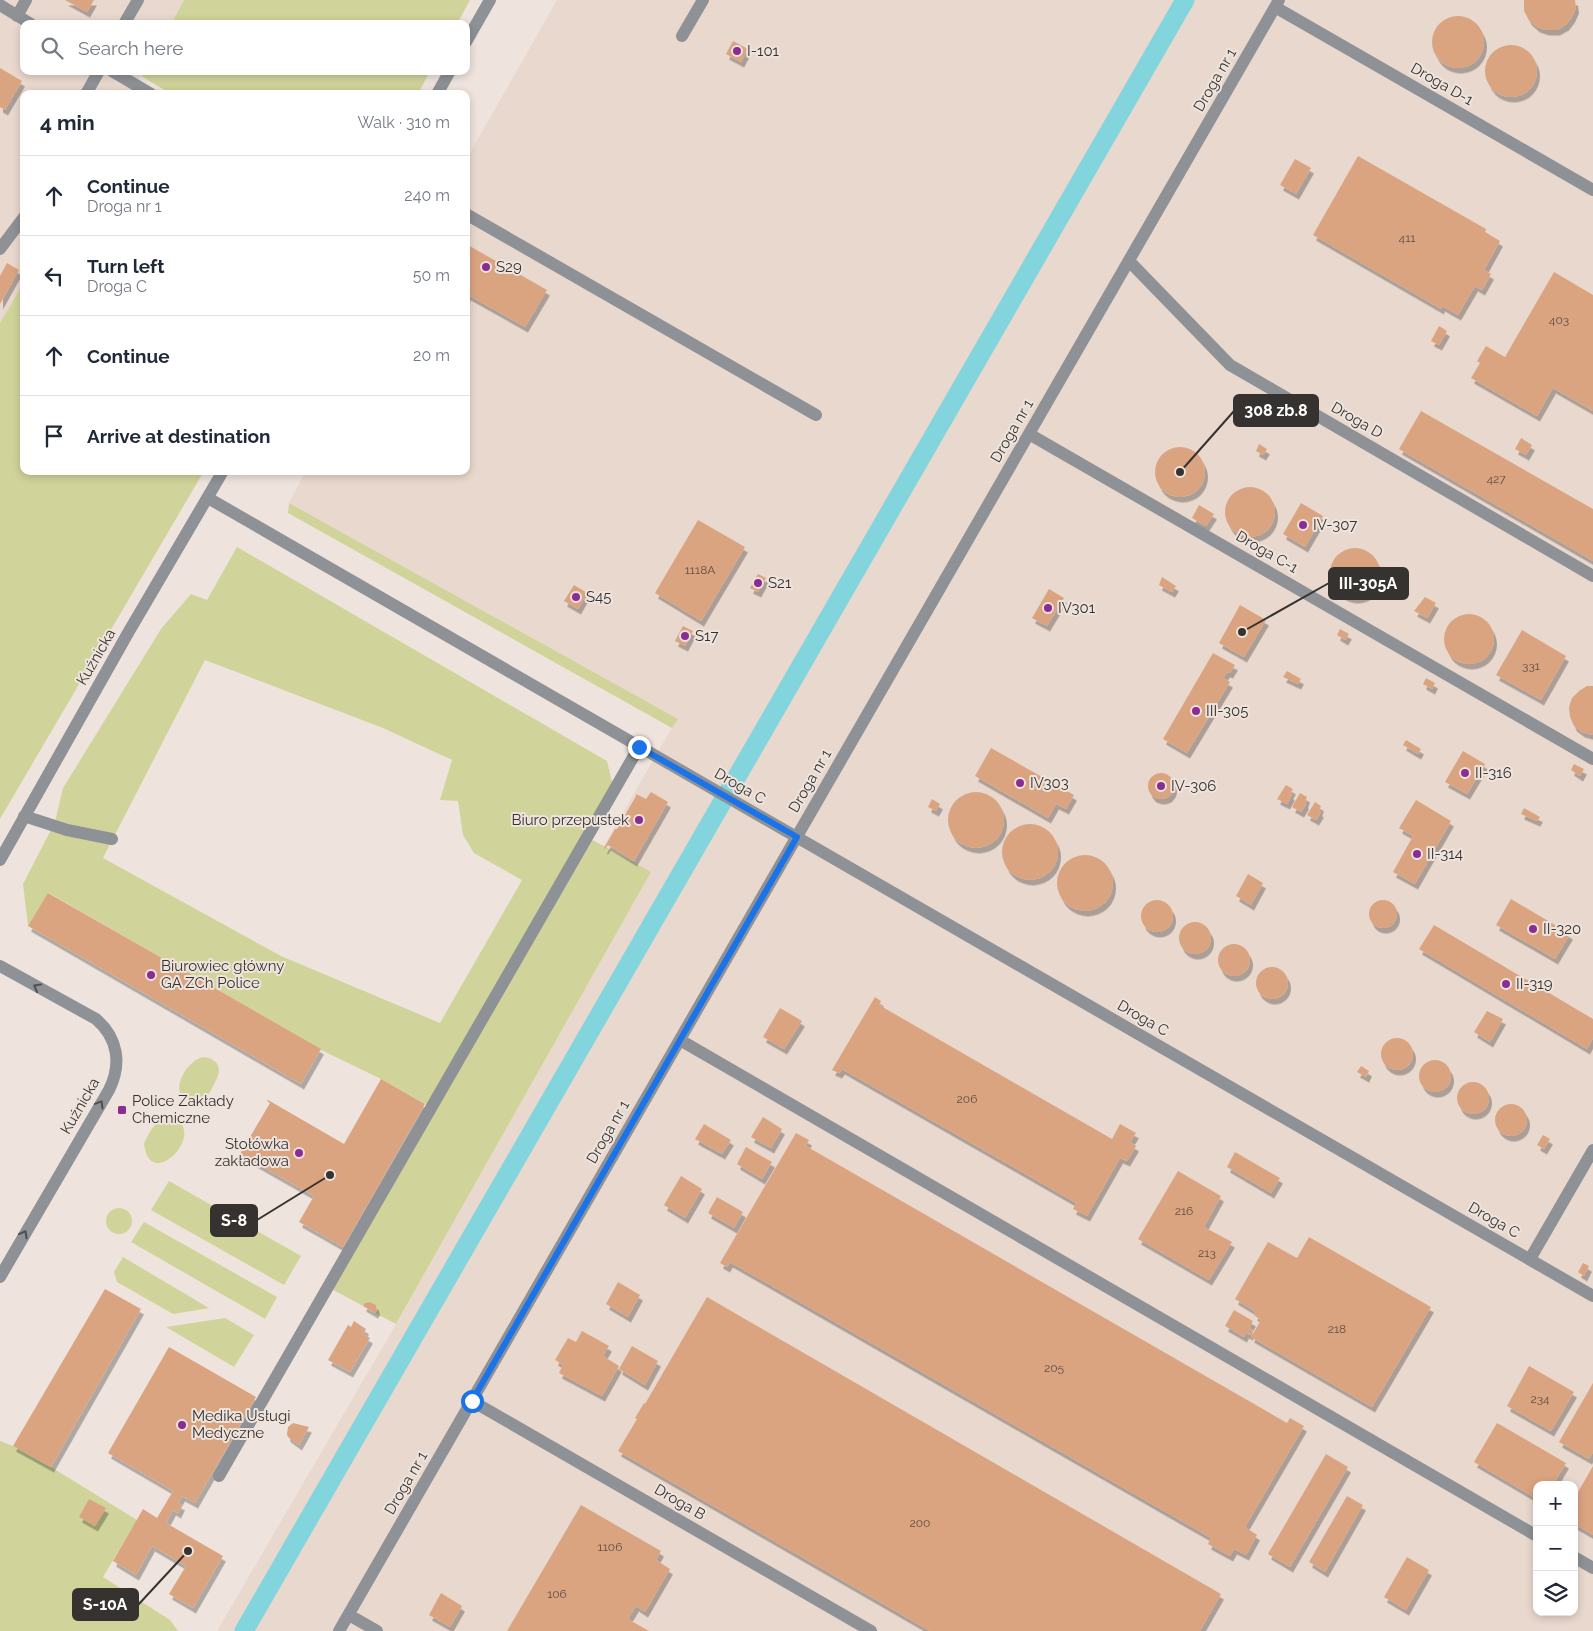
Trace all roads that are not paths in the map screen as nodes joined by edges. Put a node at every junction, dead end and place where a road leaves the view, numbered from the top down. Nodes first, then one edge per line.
1 (26, 0) edge
2 (138, 0) edge
3 (490, 0) edge
4 (703, 0) edge
5 (1277, 3) edge
6 (0, 5) edge
7 (17, 16) junction
8 (24, 20) edge
9 (126, 20) edge
10 (470, 35) edge
11 (682, 36) dead end
12 (96, 75) edge
13 (119, 75) edge
14 (448, 75) edge
15 (88, 90) edge
16 (144, 90) edge
17 (439, 90) edge
18 (1593, 190) edge
19 (470, 216) edge
20 (20, 222) edge
21 (0, 249) edge
22 (1129, 261) junction
23 (816, 415) dead end
24 (1029, 434) junction
25 (222, 475) edge
26 (208, 498) junction
27 (1593, 576) edge
28 (639, 747) junction
29 (1593, 759) edge
30 (24, 816) junction
31 (797, 837) junction
32 (112, 839) dead end
33 (0, 860) edge
34 (0, 966) edge
35 (680, 1040) junction
36 (1593, 1150) edge
37 (1530, 1259) junction
38 (0, 1277) edge
39 (1593, 1296) edge
40 (472, 1401) junction
41 (220, 1476) dead end
42 (1533, 1534) edge
43 (1578, 1559) edge
44 (1593, 1568) edge
45 (349, 1615) junction
46 (339, 1631) edge
47 (378, 1631) edge
48 (871, 1631) edge

1 - 7 street
2 - 9 street
3 - 10 street
4 - 11 street
5 - 18 street, Droga D-1
5 - 22 street, Droga nr 1
6 - 7 street
7 - 8 street
12 - 15 street
13 - 16 street
14 - 17 street
19 - 23 street
20 - 21 street
22 - 24 street, Droga nr 1
22 - 27 street, Droga D
24 - 29 street, Droga C-1
24 - 31 street, Droga nr 1
25 - 26 street, Kuźnicka
26 - 28 street, Droga C
26 - 30 street, Kuźnicka
28 - 31 street, Droga C
28 - 41 street
30 - 32 street
30 - 33 street, Kuźnicka
31 - 35 street, Droga nr 1
31 - 37 street, Droga C
38 -> 34 street, Kuźnicka
35 - 40 street, Droga nr 1
35 - 42 street
36 - 37 street
37 - 39 street, Droga C
40 - 45 street, Droga nr 1
40 - 48 street, Droga B
43 - 44 street
45 - 46 street, Droga nr 1
45 - 47 street

